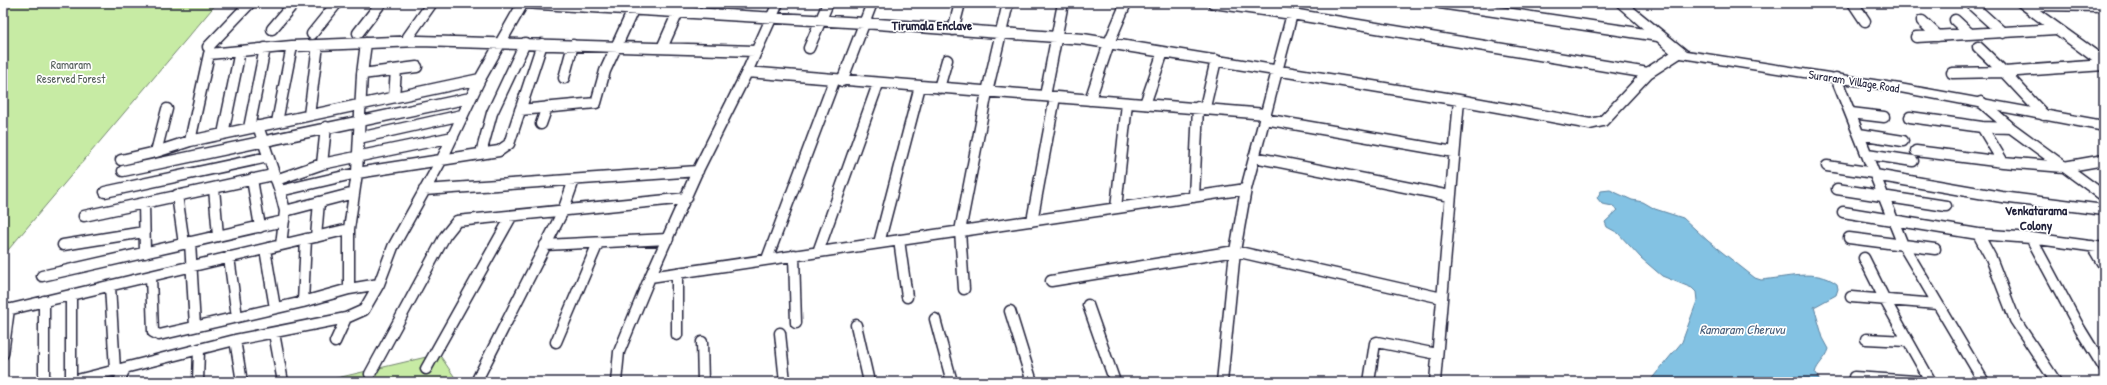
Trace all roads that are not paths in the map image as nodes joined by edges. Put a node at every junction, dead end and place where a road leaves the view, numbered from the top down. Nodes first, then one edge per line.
1 (250, 3) edge
2 (294, 3) edge
3 (337, 3) edge
4 (381, 3) edge
5 (432, 3) edge
6 (778, 3) edge
7 (828, 3) edge
8 (872, 3) edge
9 (960, 3) edge
10 (1008, 3) edge
11 (1064, 3) edge
12 (1126, 3) edge
13 (1213, 3) edge
14 (1440, 3) edge
15 (1620, 3) edge
16 (1853, 3) edge
17 (2028, 4) edge
18 (1973, 6) dead end
19 (2104, 6) edge
20 (633, 10) junction
21 (678, 12) junction
22 (1292, 14) junction
23 (770, 18) junction
24 (1956, 20) dead end
25 (820, 21) junction
26 (1865, 21) dead end
27 (1922, 21) dead end
28 (864, 23) junction
29 (272, 29) dead end
30 (2056, 29) junction
31 (953, 30) junction
32 (358, 33) dead end
33 (2003, 33) junction
34 (312, 34) dead end
35 (1002, 34) junction
36 (1970, 34) junction
37 (1658, 36) junction
38 (1938, 36) junction
39 (408, 37) dead end
40 (1056, 37) junction
41 (1916, 37) dead end
42 (366, 43) junction
43 (525, 43) junction
44 (1109, 43) junction
45 (500, 44) junction
46 (542, 44) junction
47 (318, 45) junction
48 (573, 45) junction
49 (292, 46) junction
50 (616, 46) junction
51 (208, 47) dead end
52 (1978, 47) dead end
53 (265, 48) junction
54 (662, 48) junction
55 (809, 48) dead end
56 (240, 51) junction
57 (755, 51) junction
58 (1163, 52) junction
59 (1678, 53) junction
60 (2104, 59) edge
61 (947, 60) dead end
62 (1216, 60) junction
63 (2104, 64) edge
64 (417, 67) dead end
65 (396, 70) junction
66 (1278, 70) junction
67 (748, 72) junction
68 (2004, 72) junction
69 (1648, 73) junction
70 (1952, 73) dead end
71 (362, 74) junction
72 (564, 78) dead end
73 (1836, 78) junction
74 (480, 79) junction
75 (838, 81) junction
76 (878, 84) junction
77 (920, 86) junction
78 (939, 88) junction
79 (987, 92) junction
80 (394, 97) junction
81 (1050, 97) junction
82 (470, 98) junction
83 (1090, 100) junction
84 (1459, 100) junction
85 (1982, 102) junction
86 (1128, 103) junction
87 (360, 104) junction
88 (1145, 104) junction
89 (547, 107) junction
90 (1201, 107) junction
91 (167, 109) dead end
92 (520, 110) junction
93 (1851, 113) junction
94 (309, 115) junction
95 (462, 115) junction
96 (2044, 115) junction
97 (1265, 116) junction
98 (1884, 117) dead end
99 (1910, 117) dead end
100 (359, 120) junction
101 (277, 122) junction
102 (541, 124) dead end
103 (254, 127) junction
104 (326, 127) junction
105 (1982, 127) junction
106 (2103, 127) edge
107 (2011, 128) junction
108 (223, 134) junction
109 (1859, 134) junction
110 (453, 137) junction
111 (359, 138) junction
112 (190, 141) junction
113 (262, 141) junction
114 (1903, 141) dead end
115 (1916, 151) dead end
116 (156, 152) junction
117 (1454, 152) junction
118 (481, 153) junction
119 (1867, 154) junction
120 (268, 157) junction
121 (1254, 157) junction
122 (357, 158) junction
123 (442, 159) junction
124 (121, 160) dead end
125 (2104, 160) edge
126 (1913, 161) dead end
127 (2003, 162) junction
128 (322, 164) junction
129 (1827, 166) dead end
130 (2064, 167) junction
131 (123, 171) dead end
132 (698, 171) junction
133 (357, 173) junction
134 (1874, 174) junction
135 (275, 177) junction
136 (252, 179) junction
137 (574, 180) junction
138 (214, 188) junction
139 (1246, 189) junction
140 (1837, 189) dead end
141 (424, 190) junction
142 (280, 191) junction
143 (105, 192) dead end
144 (354, 193) junction
145 (177, 196) junction
146 (1450, 196) junction
147 (2104, 196) edge
148 (1194, 197) junction
149 (1885, 197) junction
150 (687, 198) junction
151 (319, 202) junction
152 (144, 204) junction
153 (1946, 206) dead end
154 (1116, 208) junction
155 (2104, 210) edge
156 (562, 211) junction
157 (1843, 212) dead end
158 (84, 216) dead end
159 (284, 216) junction
160 (511, 217) junction
161 (1894, 220) junction
162 (1032, 221) junction
163 (260, 226) junction
164 (349, 229) junction
165 (960, 231) junction
166 (144, 232) junction
167 (1978, 234) junction
168 (218, 236) junction
169 (311, 238) junction
170 (1849, 238) dead end
171 (2031, 238) junction
172 (668, 239) junction
173 (899, 240) junction
174 (598, 242) junction
175 (187, 243) junction
176 (879, 243) junction
177 (63, 245) dead end
178 (281, 245) junction
179 (545, 245) junction
180 (1903, 245) junction
181 (2092, 246) junction
182 (2104, 248) edge
183 (265, 249) junction
184 (1935, 249) dead end
185 (1236, 251) junction
186 (818, 252) junction
187 (144, 253) junction
188 (794, 255) junction
189 (229, 257) junction
190 (1864, 258) dead end
191 (767, 259) junction
192 (2104, 266) edge
193 (190, 267) junction
194 (677, 273) junction
195 (42, 276) dead end
196 (151, 276) junction
197 (650, 277) junction
198 (1052, 281) dead end
199 (379, 284) junction
200 (110, 286) junction
201 (349, 289) junction
202 (964, 289) dead end
203 (71, 295) junction
204 (907, 297) dead end
205 (1851, 297) dead end
206 (1442, 298) junction
207 (1885, 300) junction
208 (44, 301) junction
209 (303, 302) junction
210 (1937, 304) junction
211 (1088, 306) dead end
212 (275, 308) junction
213 (6, 310) edge
214 (1010, 311) dead end
215 (237, 317) junction
216 (346, 318) junction
217 (935, 319) dead end
218 (796, 323) dead end
219 (856, 325) dead end
220 (195, 326) junction
221 (274, 333) junction
222 (780, 333) dead end
223 (677, 335) dead end
224 (1866, 339) dead end
225 (235, 340) junction
226 (1907, 341) junction
227 (335, 342) dead end
228 (556, 342) dead end
229 (702, 342) dead end
230 (199, 349) junction
231 (3, 354) edge
232 (1437, 354) junction
233 (2104, 368) edge
234 (120, 369) junction
235 (426, 369) dead end
236 (370, 374) dead end
237 (1854, 377) dead end
238 (478, 378) dead end
239 (195, 381) edge
240 (44, 382) edge
241 (70, 382) edge
242 (119, 382) edge
243 (242, 382) edge
244 (283, 382) edge
245 (616, 382) edge
246 (702, 382) edge
247 (785, 382) edge
248 (869, 382) edge
249 (952, 382) edge
250 (1032, 382) edge
251 (1115, 382) edge
252 (1222, 382) edge
253 (1369, 382) edge
254 (1435, 382) edge
255 (1931, 382) edge
256 (1984, 382) edge
257 (2056, 382) edge

1 - 51 street
2 - 29 street
3 - 34 street
4 - 32 street
5 - 39 street
6 - 23 street
7 - 25 street
8 - 28 street
9 - 31 street
10 - 35 street
11 - 40 street
12 - 44 street
13 - 22 street
14 - 37 street
15 - 37 main road
16 - 26 street
17 - 19 street
17 - 30 main road
17 - 60 main road
18 - 33 street
20 - 21 street
20 - 45 street
20 - 50 street
21 - 23 street
21 - 54 street
22 - 66 street
22 - 69 street
23 - 25 street
23 - 57 street
24 - 36 street
25 - 28 street
25 - 55 street
27 - 38 street
28 - 31 street
28 - 75 street
30 - 33 street
30 - 63 main road
31 - 35 street
33 - 36 street
35 - 40 street
35 - 79 street
36 - 38 street
37 - 59 main road
38 - 41 street
40 - 44 street
40 - 81 street
42 - 45 street
42 - 47 street
42 - 71 street
43 - 45 street
43 - 46 street
43 - 118 street
44 - 58 street
44 - 83 street
45 - 74 street
46 - 48 street
46 - 92 street
47 - 49 street
47 - 94 street
48 - 50 street
48 - 72 street
49 - 53 street
49 - 101 street
50 - 54 street
50 - 89 street
52 - 68 street
53 - 56 street
53 - 103 street
54 - 57 street
56 - 108 street
56 - 112 street
57 - 67 street
58 - 62 street
58 - 88 street
59 - 69 street
59 - 73 main road, Suraram Village Road
61 - 78 street
62 - 66 street
62 - 90 street
63 - 68 street
64 - 65 street
65 - 71 street
65 - 80 street
66 - 84 street
66 - 97 street
67 - 75 street
67 - 132 street
68 - 70 street
68 - 96 street
69 - 84 street
71 - 87 street
73 - 85 main road, Suraram Village Road
73 - 93 street
74 - 80 street
74 - 82 street
75 - 76 street
75 - 191 street
76 - 77 street
76 - 186 street
77 - 78 street
77 - 176 street
78 - 79 street
79 - 81 street
79 - 165 street
80 - 87 street
81 - 83 street
81 - 162 street
82 - 95 street
82 - 100 street
83 - 86 street
84 - 117 street
85 - 96 main road, Suraram Village Road
85 - 107 street
86 - 88 street
86 - 154 street
87 - 94 street
87 - 100 street
88 - 90 street
89 - 92 street
89 - 102 street
90 - 97 street
90 - 148 street
91 - 116 street
92 - 118 street
93 - 98 street
93 - 109 street
94 - 101 street
95 - 110 street
95 - 111 street
96 - 106 main road, Suraram Village Road
97 - 117 street
97 - 121 street
99 - 105 street
100 - 104 street
100 - 111 street
101 - 103 street
103 - 108 street
103 - 113 street
104 - 113 street
104 - 128 street
105 - 107 street
105 - 127 street
107 - 130 street
108 - 112 street
109 - 114 street
109 - 119 street
110 - 122 street
110 - 123 street
111 - 122 street
112 - 116 street
113 - 120 street
113 - 131 street
115 - 127 street
116 - 124 street
117 - 146 street
118 - 123 street
119 - 126 street
119 - 134 street
120 - 135 street
120 - 143 street
121 - 139 street
121 - 146 street
122 - 128 street
122 - 133 street
123 - 133 street
123 - 141 street
125 - 130 street
127 - 130 street
128 - 135 street
129 - 134 street
130 - 147 street
132 - 137 street
132 - 150 street
133 - 142 street
133 - 144 street
134 - 149 street
134 - 155 street
135 - 136 street
135 - 142 street
136 - 138 street
136 - 163 street
137 - 141 street
137 - 156 street
138 - 145 street
138 - 168 street
139 - 148 street
139 - 185 street
140 - 149 street
141 - 199 street
142 - 159 street
144 - 151 street
144 - 164 street
145 - 152 street
145 - 175 street
146 - 206 street
148 - 154 street
149 - 153 street
149 - 161 street
150 - 156 street
150 - 172 street
151 - 159 street
151 - 169 street
152 - 158 street
152 - 166 street
154 - 162 street
156 - 160 street
156 - 179 street
157 - 161 street
159 - 163 street
159 - 178 street
160 - 235 street
160 - 236 street
161 - 167 street
161 - 180 street
162 - 165 street
163 - 168 street
164 - 169 street
164 - 201 street
165 - 173 street
165 - 202 street
166 - 177 street
166 - 187 street
167 - 171 street
167 - 257 street
168 - 175 street
169 - 178 street
169 - 209 street
170 - 180 street
171 - 181 street
171 - 233 street
172 - 174 street
172 - 197 street
173 - 176 street
173 - 204 street
174 - 179 street
174 - 228 street
175 - 187 street
175 - 193 street
176 - 186 street
178 - 183 street
179 - 238 street
180 - 184 street
180 - 210 street
181 - 182 street
181 - 192 street
183 - 189 street
183 - 212 street
185 - 198 street
185 - 206 street
185 - 252 street
186 - 188 street
187 - 195 street
188 - 191 street
188 - 218 street
189 - 193 street
189 - 215 street
190 - 207 street
191 - 194 street
193 - 196 street
193 - 220 street
194 - 197 street
194 - 223 street
196 - 200 street
196 - 220 street
197 - 245 street
199 - 201 street
199 - 216 street
200 - 203 street
200 - 234 street
201 - 209 street
203 - 208 street
203 - 241 street
205 - 207 street
206 - 232 street
207 - 210 street
207 - 226 street
208 - 213 street
208 - 240 street
209 - 212 street
210 - 256 street
211 - 251 street
212 - 215 street
213 - 231 street
214 - 250 street
215 - 220 street
216 - 221 street
216 - 227 street
217 - 249 street
219 - 248 street
221 - 225 street
221 - 244 street
222 - 247 street
224 - 226 street
225 - 230 street
225 - 243 street
226 - 255 street
229 - 246 street
230 - 234 street
230 - 239 street
232 - 253 street
232 - 254 street
234 - 241 street
234 - 242 street
237 - 255 street

